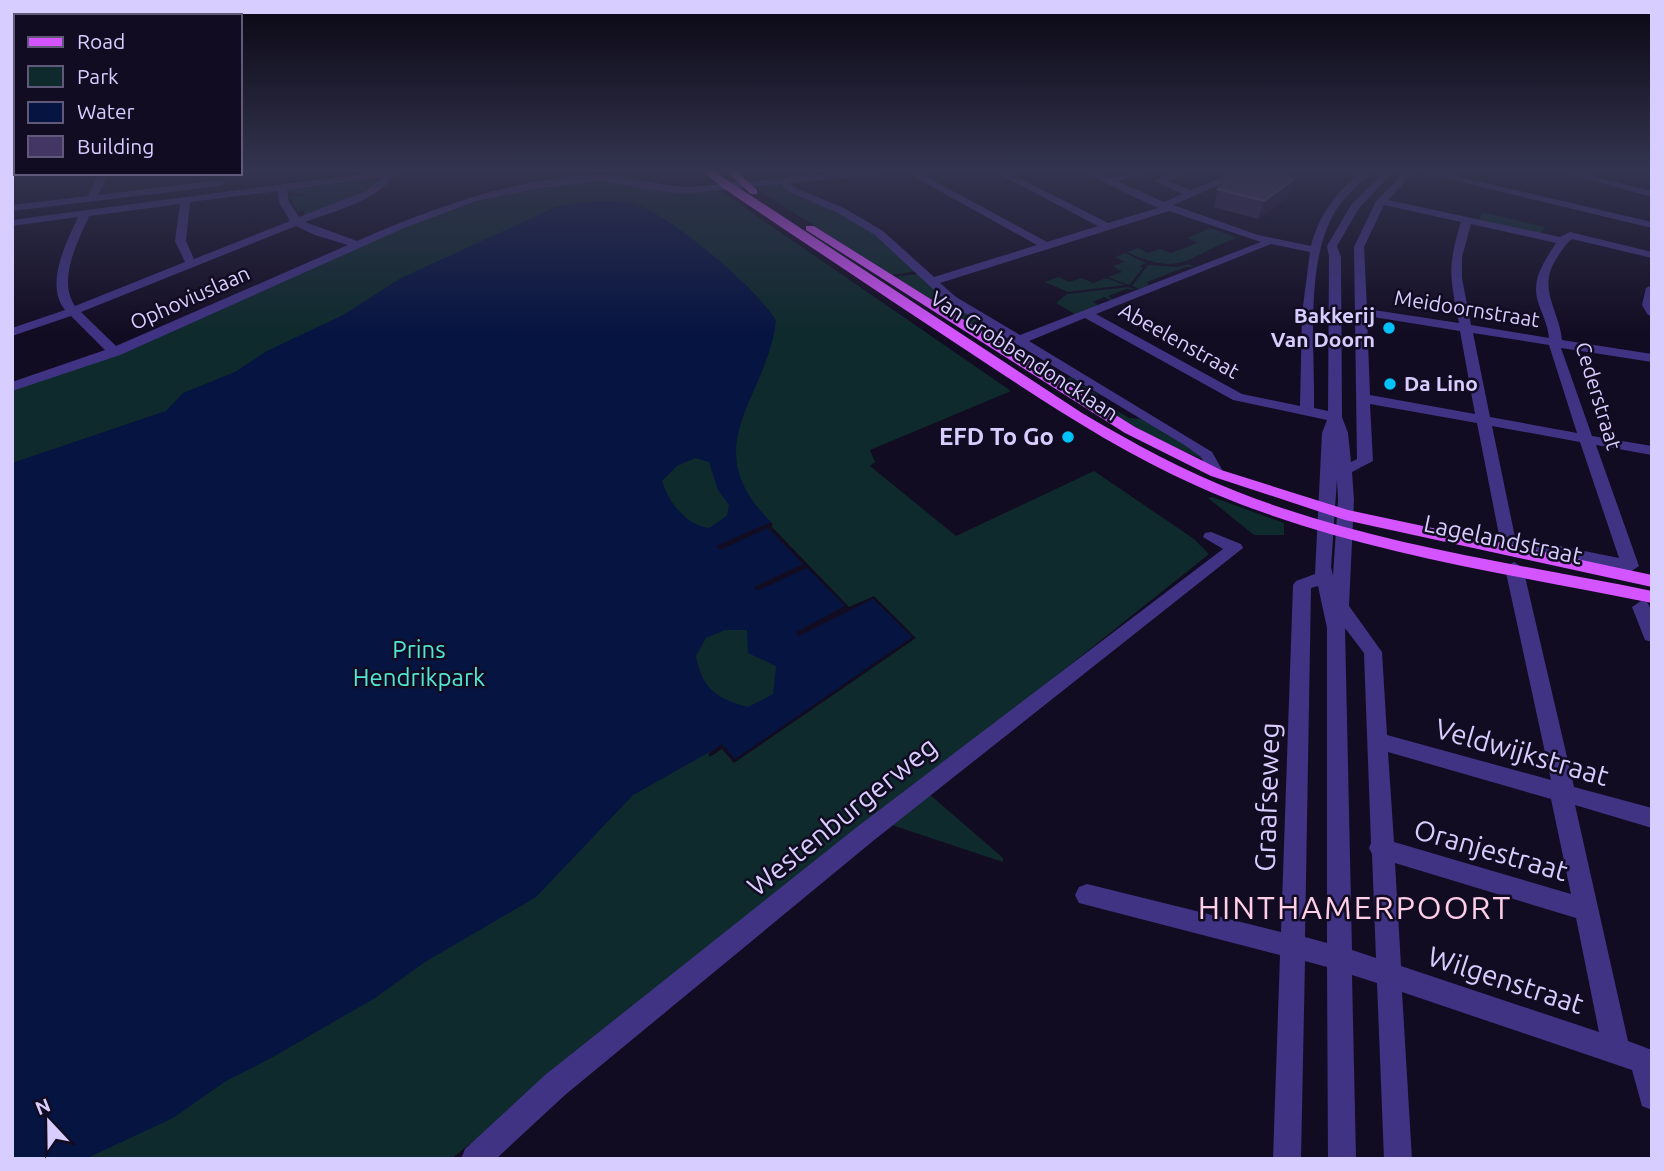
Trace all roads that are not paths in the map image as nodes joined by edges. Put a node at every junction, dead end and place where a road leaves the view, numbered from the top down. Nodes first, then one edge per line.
1 (81, 225) edge
2 (182, 225) edge
3 (287, 225) edge
4 (301, 225) edge
5 (406, 225) edge
6 (785, 225) edge
7 (805, 225) edge
8 (865, 225) edge
9 (1007, 225) edge
10 (1103, 225) edge
11 (1115, 225) edge
12 (1215, 225) edge
13 (1323, 225) edge
14 (1345, 225) edge
15 (1370, 225) edge
16 (1466, 225) edge
17 (1488, 225) edge
18 (1108, 227) junction
19 (1562, 241) junction
20 (1267, 243) junction
21 (358, 245) junction
22 (1046, 246) junction
23 (1314, 250) junction
24 (1652, 255) edge
25 (191, 263) junction
26 (931, 282) junction
27 (1652, 288) edge
28 (73, 311) junction
29 (1359, 311) junction
30 (1652, 312) edge
31 (1086, 314) junction
32 (1465, 328) junction
33 (12, 332) edge
34 (1019, 340) junction
35 (1557, 343) junction
36 (115, 352) junction
37 (1652, 358) edge
38 (12, 387) edge
39 (1363, 398) junction
40 (1307, 410) junction
41 (1335, 417) junction
42 (1483, 420) junction
43 (1586, 439) junction
44 (1652, 451) edge
45 (1346, 469) junction
46 (1216, 473) junction
47 (1325, 517) junction
48 (1345, 522) junction
49 (1211, 537) dead end
50 (1630, 566) joint
51 (1514, 568) junction
52 (1324, 577) junction
53 (1652, 580) edge
54 (1647, 602) edge
55 (1339, 619) junction
56 (1650, 631) edge
57 (1377, 740) junction
58 (1563, 794) junction
59 (1652, 817) edge
60 (1380, 848) junction
61 (1087, 895) dead end
62 (1584, 909) junction
63 (1292, 947) junction
64 (1339, 958) junction
65 (1387, 974) junction
66 (1616, 1049) junction
67 (1647, 1062) edge
68 (1652, 1096) edge
69 (475, 1159) edge
70 (1287, 1159) edge
71 (1342, 1159) edge
72 (1398, 1159) edge

1 - 28 street
2 - 25 street
3 - 25 street
4 - 21 street
5 - 21 street, Ophoviuslaan
6 - 47 main road, Van Grobbendoncklaan
7 - 46 main road, Van Grobbendoncklaan
8 - 26 street, Van Grobbendoncklaan
9 - 22 street
10 - 18 street
11 - 18 street
12 - 20 street
13 - 23 street
14 - 41 street
15 - 29 street
16 - 32 street
17 - 19 street
18 - 22 street
19 - 24 street
19 - 35 street, Cederstraat
20 - 23 street
20 - 31 street
21 - 36 street, Ophoviuslaan
22 - 26 street
23 - 40 street
25 - 28 street
26 - 34 street, Van Grobbendoncklaan
27 - 30 street
28 - 33 street
28 - 36 street
29 - 32 street, Meidoornstraat
29 - 39 street
31 - 34 street
31 - 40 street, Abeelenstraat
32 - 35 street, Meidoornstraat
32 - 42 street
34 - 46 street, Van Grobbendoncklaan
35 - 37 street, Meidoornstraat
35 - 43 street, Cederstraat
36 - 38 street, Ophoviuslaan
39 - 42 street
39 - 45 street
40 - 41 street, Abeelenstraat
41 - 45 street
41 - 47 street
42 - 43 street
42 - 50 street, Lagelandstraat
43 - 44 street
43 - 50 street, Cederstraat
45 - 48 street
46 - 47 main road, Van Grobbendoncklaan
47 - 48 main road, Van Grobbendoncklaan
47 - 52 street
48 - 51 main road, Lagelandstraat
48 - 53 main road, Lagelandstraat
48 - 55 street
49 - 69 street, Westenburgerweg
51 - 54 main road, Lagelandstraat
51 - 58 street
52 - 55 street
52 - 63 street, Graafseweg
54 - 56 street
55 - 57 street
55 - 64 street
57 - 58 street, Veldwijkstraat
57 - 60 street
58 - 59 street, Veldwijkstraat
58 - 62 street
60 - 62 street, Oranjestraat
60 - 65 street
61 - 63 street, Wilgenstraat
62 - 66 street
63 - 64 street, Wilgenstraat
63 - 70 street, Graafseweg
64 - 65 street, Wilgenstraat
64 - 71 street
65 - 66 street, Wilgenstraat
65 - 72 street
66 - 67 street, Wilgenstraat
67 - 68 street

